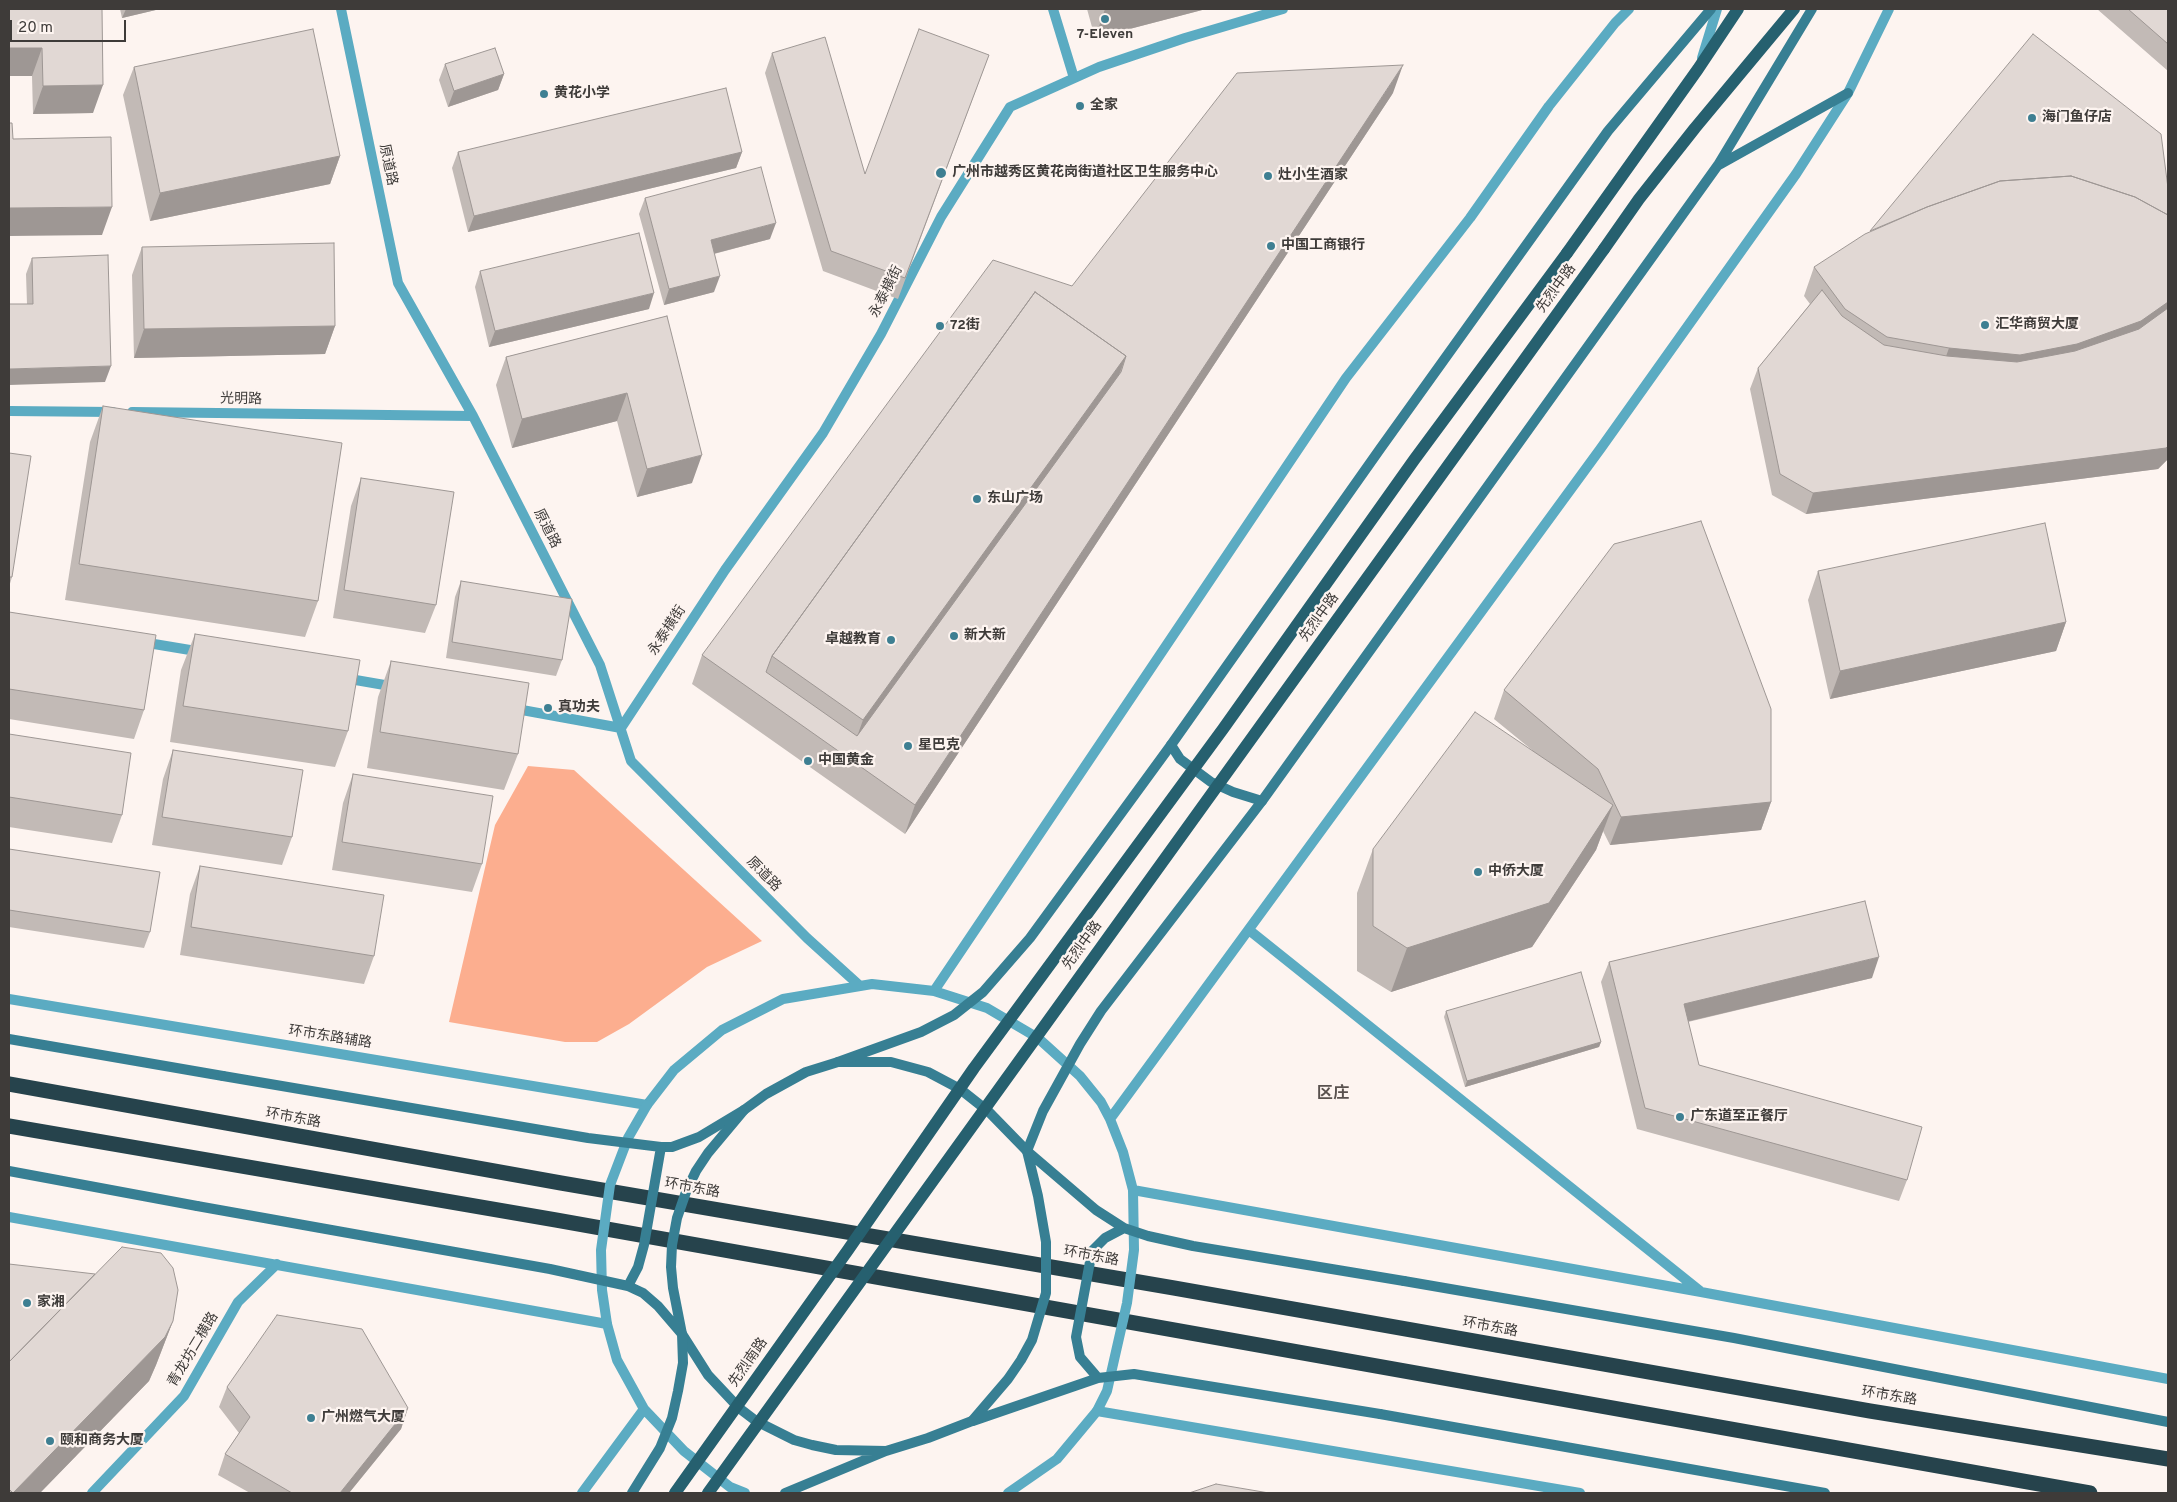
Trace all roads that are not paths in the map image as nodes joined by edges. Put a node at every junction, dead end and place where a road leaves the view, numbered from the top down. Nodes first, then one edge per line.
1 (341, 9) edge
2 (1053, 9) edge
3 (1283, 9) edge
4 (1629, 9) edge
5 (1711, 9) edge
6 (1717, 9) edge
7 (1738, 9) edge
8 (1794, 9) edge
9 (1812, 9) edge
10 (1889, 9) edge
11 (1698, 69) junction
12 (1074, 78) junction
13 (1848, 93) junction
14 (1718, 165) junction
15 (9, 411) edge
16 (473, 416) junction
17 (130, 641) edge
18 (208, 654) edge
19 (336, 676) edge
20 (404, 689) edge
21 (503, 706) edge
22 (621, 728) junction
23 (1171, 745) junction
24 (1262, 801) junction
25 (1249, 930) junction
26 (860, 986) junction
27 (934, 992) junction
28 (9, 1000) edge
29 (9, 1039) edge
30 (838, 1062) junction
31 (9, 1084) edge
32 (647, 1105) junction
33 (744, 1110) junction
34 (1110, 1119) junction
35 (9, 1126) edge
36 (661, 1147) junction
37 (1026, 1151) junction
38 (9, 1171) edge
39 (1133, 1190) junction
40 (9, 1216) edge
41 (1124, 1228) junction
42 (848, 1250) joint
43 (277, 1264) junction
44 (628, 1286) junction
45 (1701, 1292) junction
46 (607, 1324) junction
47 (682, 1334) junction
48 (1098, 1378) junction
49 (2168, 1379) edge
50 (644, 1409) junction
51 (1097, 1411) junction
52 (972, 1421) junction
53 (2168, 1422) edge
54 (886, 1451) junction
55 (2168, 1459) edge
56 (92, 1493) edge
57 (582, 1493) edge
58 (632, 1493) edge
59 (674, 1493) edge
60 (708, 1493) edge
61 (745, 1493) edge
62 (785, 1493) edge
63 (1008, 1493) edge
64 (1580, 1493) edge
65 (1825, 1493) edge
66 (2090, 1493) edge

1 - 16 street, 原道路
2 - 12 street
3 - 12 street, 永泰横街
4 - 27 street
5 - 23 main road
6 - 11 street
7 - 11 main road, 先烈中路
8 - 60 main road, 先烈中路, bridge
9 - 14 main road
10 - 13 street
11 - 42 main road, 先烈中路, bridge
12 - 22 street, 永泰横街
13 - 14 main road
13 - 25 street
14 - 24 main road
15 - 16 street, 光明路
16 - 22 street, 原道路
17 - 18 street
19 - 20 street
21 - 22 street
22 - 26 street, 原道路
23 - 24 main road, bridge
23 - 30 main road, bridge
24 - 37 main road, bridge
25 - 34 street
25 - 45 street
26 - 27 street
26 - 32 street
27 - 34 street, bridge
28 - 32 street, 环市东路辅路
29 - 36 main road, bridge
30 - 33 main road
30 - 37 main road, bridge
31 - 55 highway, 环市东路
32 - 46 street, bridge
33 - 36 main road, bridge
33 - 47 main road, bridge
34 - 39 street
35 - 66 highway
36 - 44 main road, bridge
37 - 41 main road, bridge
37 - 52 main road, bridge
38 - 44 main road, bridge
39 - 45 street
39 - 51 street, bridge
40 - 43 street
41 - 48 main road, bridge
41 - 53 main road, bridge
42 - 59 main road, 先烈南路, bridge
43 - 46 street
43 - 56 street, 青龙坊二横路
44 - 47 main road, bridge
45 - 49 street
46 - 50 street
47 - 54 main road, bridge
47 - 58 main road, bridge
48 - 52 main road, bridge
48 - 65 main road, bridge
50 - 57 street
50 - 61 street, bridge
51 - 63 street
51 - 64 street
52 - 54 main road
54 - 62 main road

